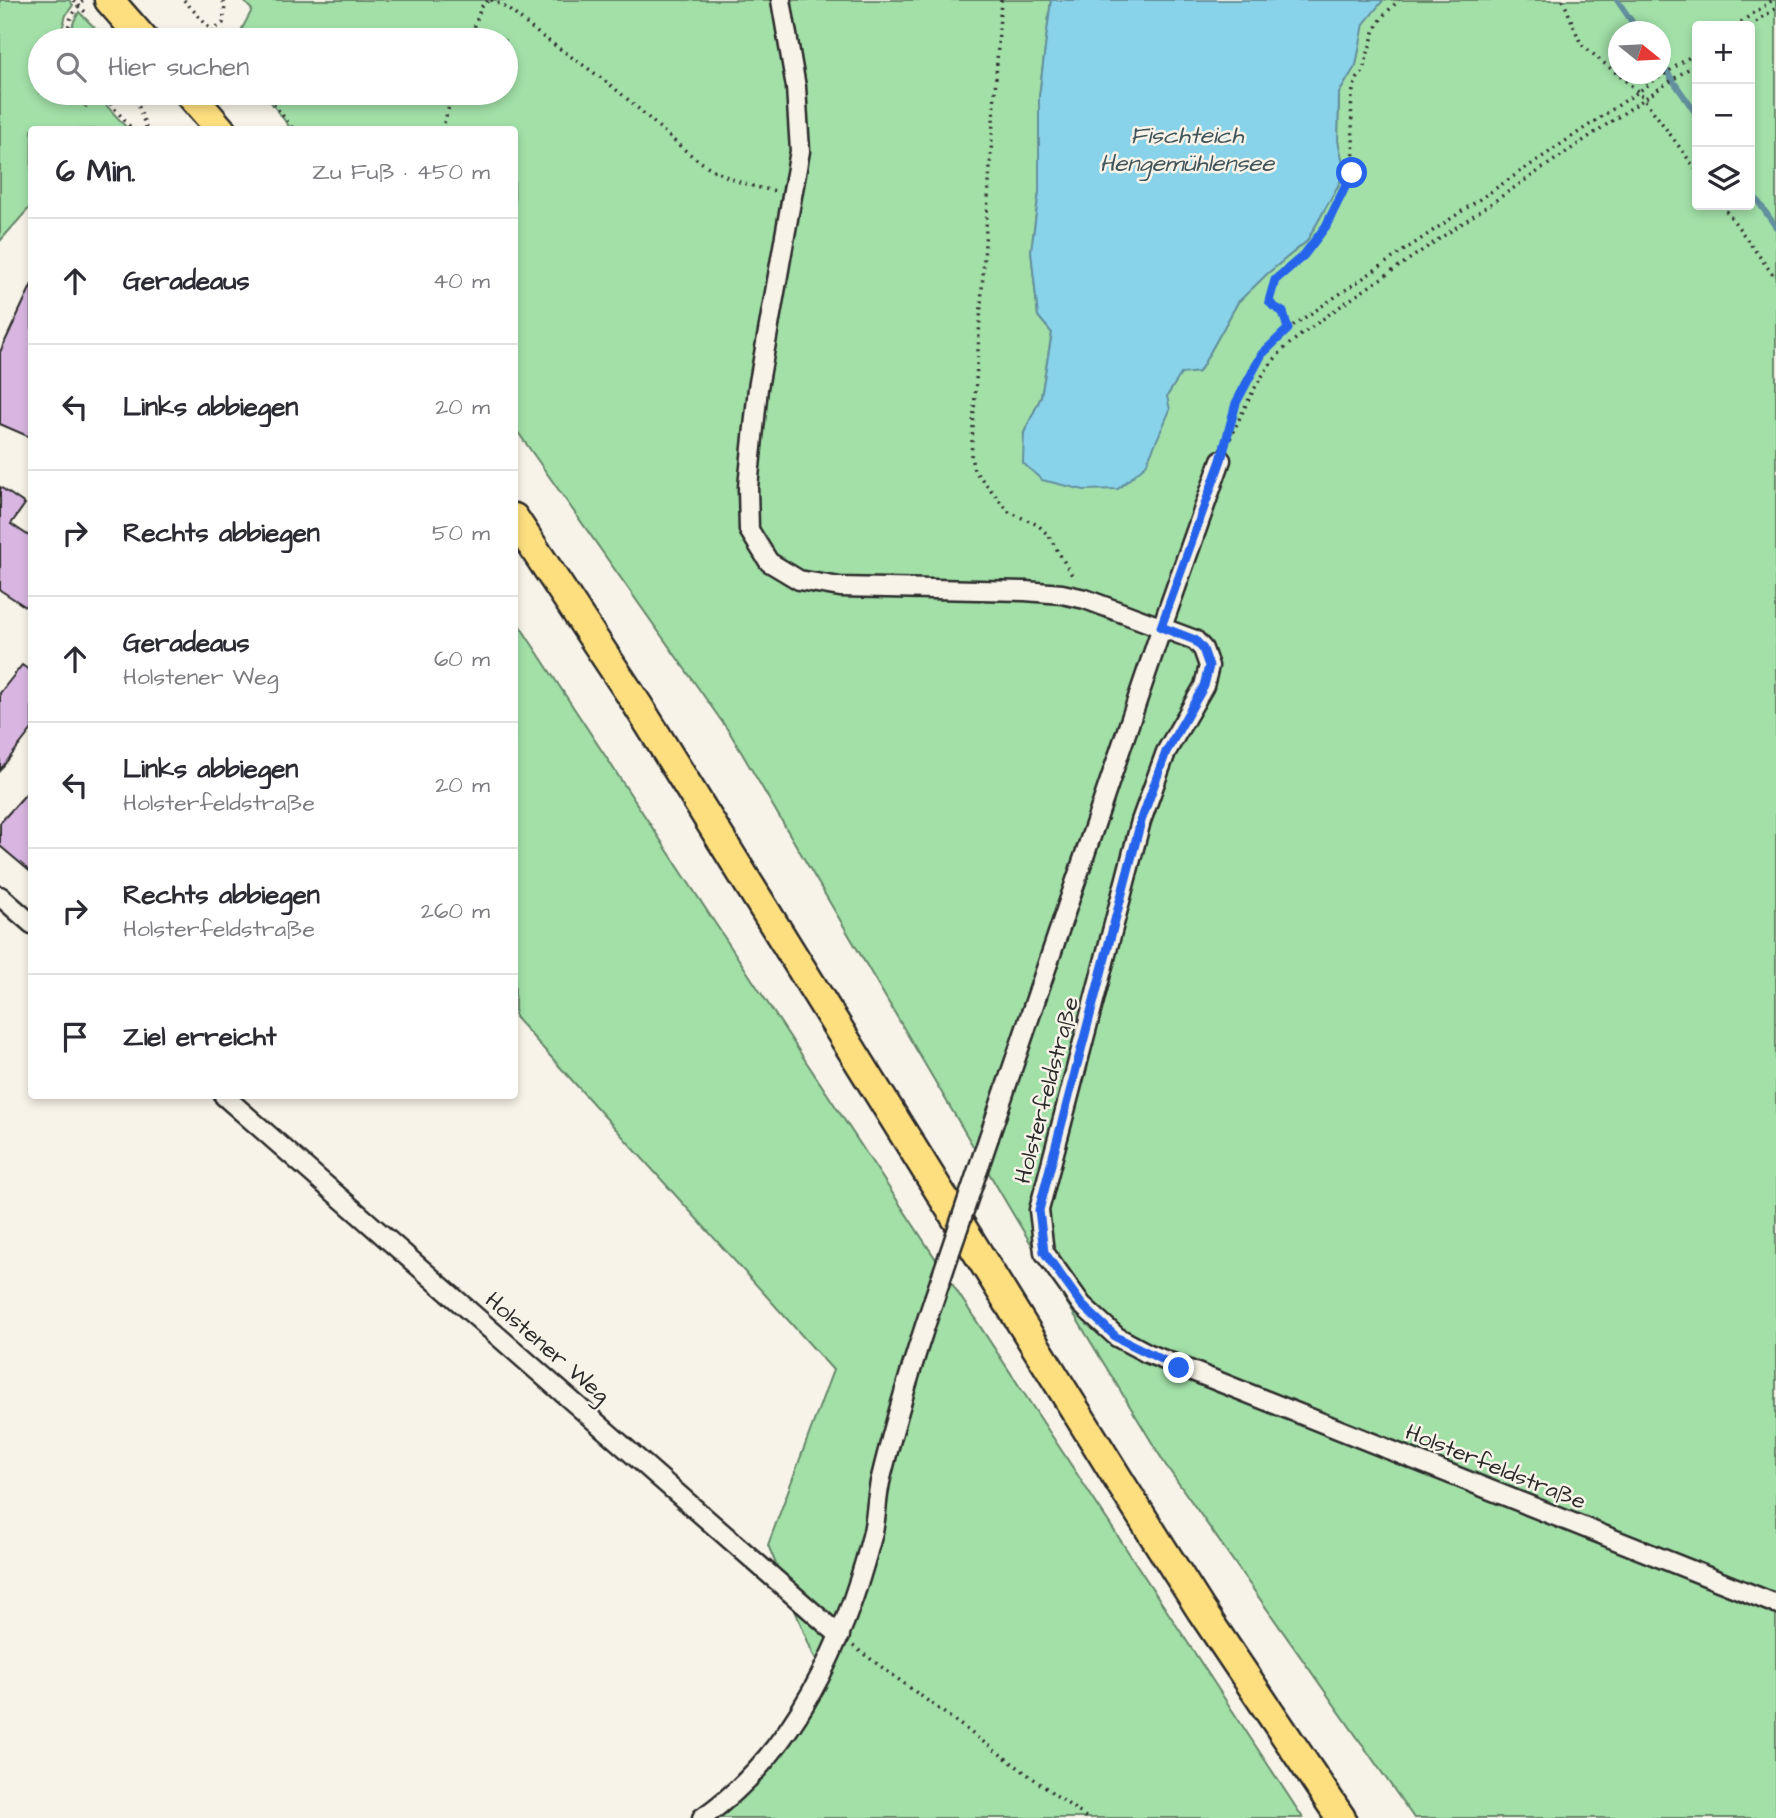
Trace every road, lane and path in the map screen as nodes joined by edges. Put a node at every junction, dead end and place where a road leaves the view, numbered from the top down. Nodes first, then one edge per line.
1 (74, 0) edge
2 (83, 0) edge
3 (184, 0) edge
4 (222, 0) edge
5 (490, 0) edge
6 (781, 0) edge
7 (1001, 0) edge
8 (1399, 0) edge
9 (1563, 0) edge
10 (1773, 0) edge
11 (97, 7) edge
12 (1776, 8) edge
13 (1742, 21) edge
14 (1755, 22) edge
15 (68, 28) edge
16 (127, 28) edge
17 (208, 28) edge
18 (216, 28) edge
19 (474, 28) edge
20 (1692, 56) edge
21 (1692, 66) edge
22 (1639, 92) junction
23 (1644, 99) junction
24 (111, 105) edge
25 (138, 105) edge
26 (200, 105) edge
27 (274, 105) edge
28 (449, 105) edge
29 (130, 126) edge
30 (146, 126) edge
31 (218, 126) edge
32 (291, 126) edge
33 (443, 126) edge
34 (1692, 165) edge
35 (793, 193) junction
36 (1726, 210) edge
37 (1776, 279) edge
38 (1288, 329) junction
39 (1221, 460) junction
40 (518, 524) edge
41 (1085, 599) junction
42 (1161, 627) junction
43 (0, 896) edge
44 (28, 920) edge
45 (227, 1099) edge
46 (1776, 1604) edge
47 (840, 1636) junction
48 (702, 1818) edge
49 (1087, 1818) edge
50 (1341, 1818) edge

1 - 11 path, bridge
2 - 15 path
3 - 17 path
4 - 18 path
5 - 19 path
5 - 35 path
6 - 35 street
7 - 41 path
8 - 38 path
9 - 22 path
10 - 13 path
11 - 16 main road
12 - 14 path
20 - 22 path
21 - 23 path
22 - 23 path
22 - 38 path
23 - 34 path
23 - 39 path
24 - 29 path
25 - 30 path
26 - 31 main road
27 - 32 path
28 - 33 path
35 - 41 street
36 - 37 path
38 - 39 path
39 - 42 street
40 - 50 main road
41 - 42 street
42 - 46 street, Holsterfeldstraße
42 - 47 street, bridge
43 - 44 street
45 - 47 street, Holstener Weg
47 - 48 street
47 - 49 path

